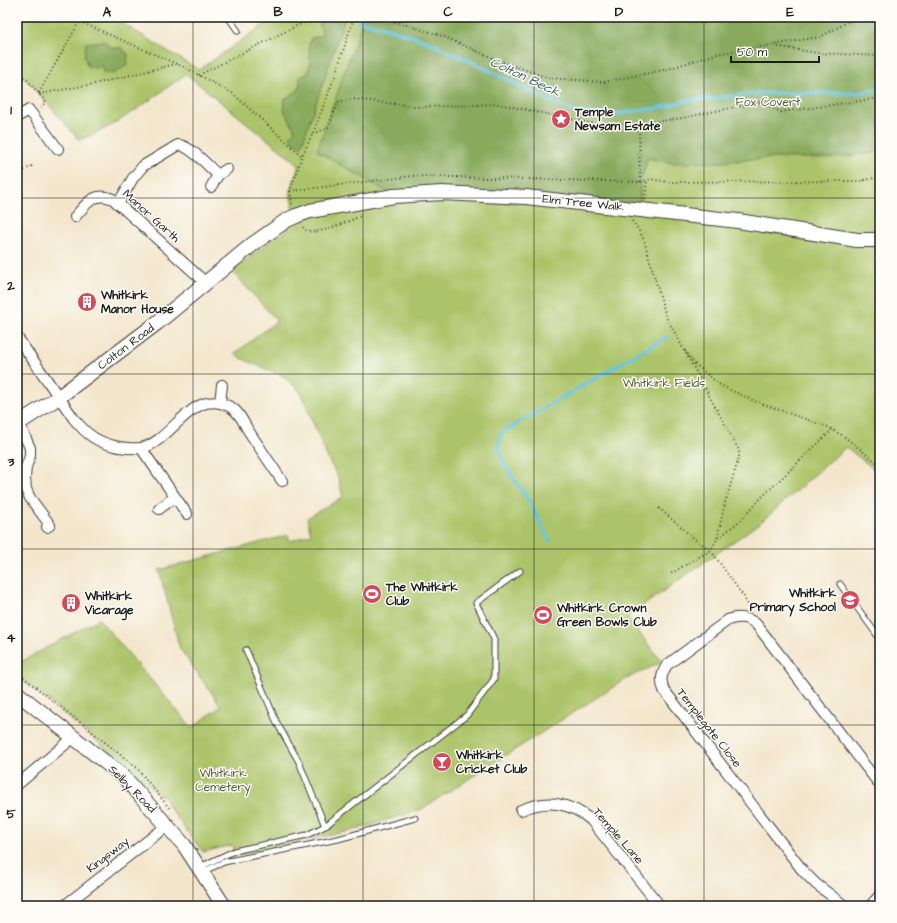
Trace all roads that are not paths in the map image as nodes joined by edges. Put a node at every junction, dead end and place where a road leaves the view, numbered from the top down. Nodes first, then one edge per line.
1 (228, 17) edge
2 (238, 31) dead end
3 (17, 117) edge
4 (58, 149) dead end
5 (227, 169) dead end
6 (218, 175) junction
7 (211, 187) dead end
8 (118, 204) junction
9 (75, 217) dead end
10 (291, 218) joint
11 (880, 240) edge
12 (206, 283) junction
13 (17, 338) edge
14 (222, 385) dead end
15 (59, 397) junction
16 (220, 403) junction
17 (18, 423) edge
18 (141, 448) junction
19 (282, 481) dead end
20 (175, 497) junction
21 (159, 509) dead end
22 (187, 514) dead end
23 (47, 527) dead end
24 (520, 571) dead end
25 (840, 584) dead end
26 (880, 639) edge
27 (246, 650) dead end
28 (17, 693) edge
29 (74, 738) junction
30 (17, 785) edge
31 (880, 785) edge
32 (521, 810) dead end
33 (415, 818) dead end
34 (168, 825) junction
35 (326, 826) junction
36 (201, 869) junction
37 (880, 895) edge
38 (64, 906) edge
39 (224, 906) edge
40 (660, 906) edge
41 (845, 906) edge
42 (870, 906) edge

1 - 2 lane
3 - 4 street
5 - 6 street
6 - 7 street
6 - 8 street
8 - 9 street, Manor Garth
8 - 12 street, Manor Garth
10 - 11 street, Elm Tree Walk
10 - 12 street, Colton Road
12 - 15 street, Colton Road
13 - 15 street
14 - 16 street
15 - 17 street, Colton Road
15 - 18 street
16 - 18 street
16 - 19 street
17 - 23 street
18 - 20 street
20 - 21 street
20 - 22 street
24 - 35 lane
25 - 26 lane
27 - 35 lane
28 - 29 street, Selby Road
29 - 30 street
29 - 34 street, Selby Road
31 - 41 street, Templegate Close
32 - 40 street, Temple Lane
33 - 36 lane
34 - 36 street, Selby Road
34 - 38 street, Kingsway
35 - 36 lane
36 - 39 street, Selby Road
37 - 42 street

